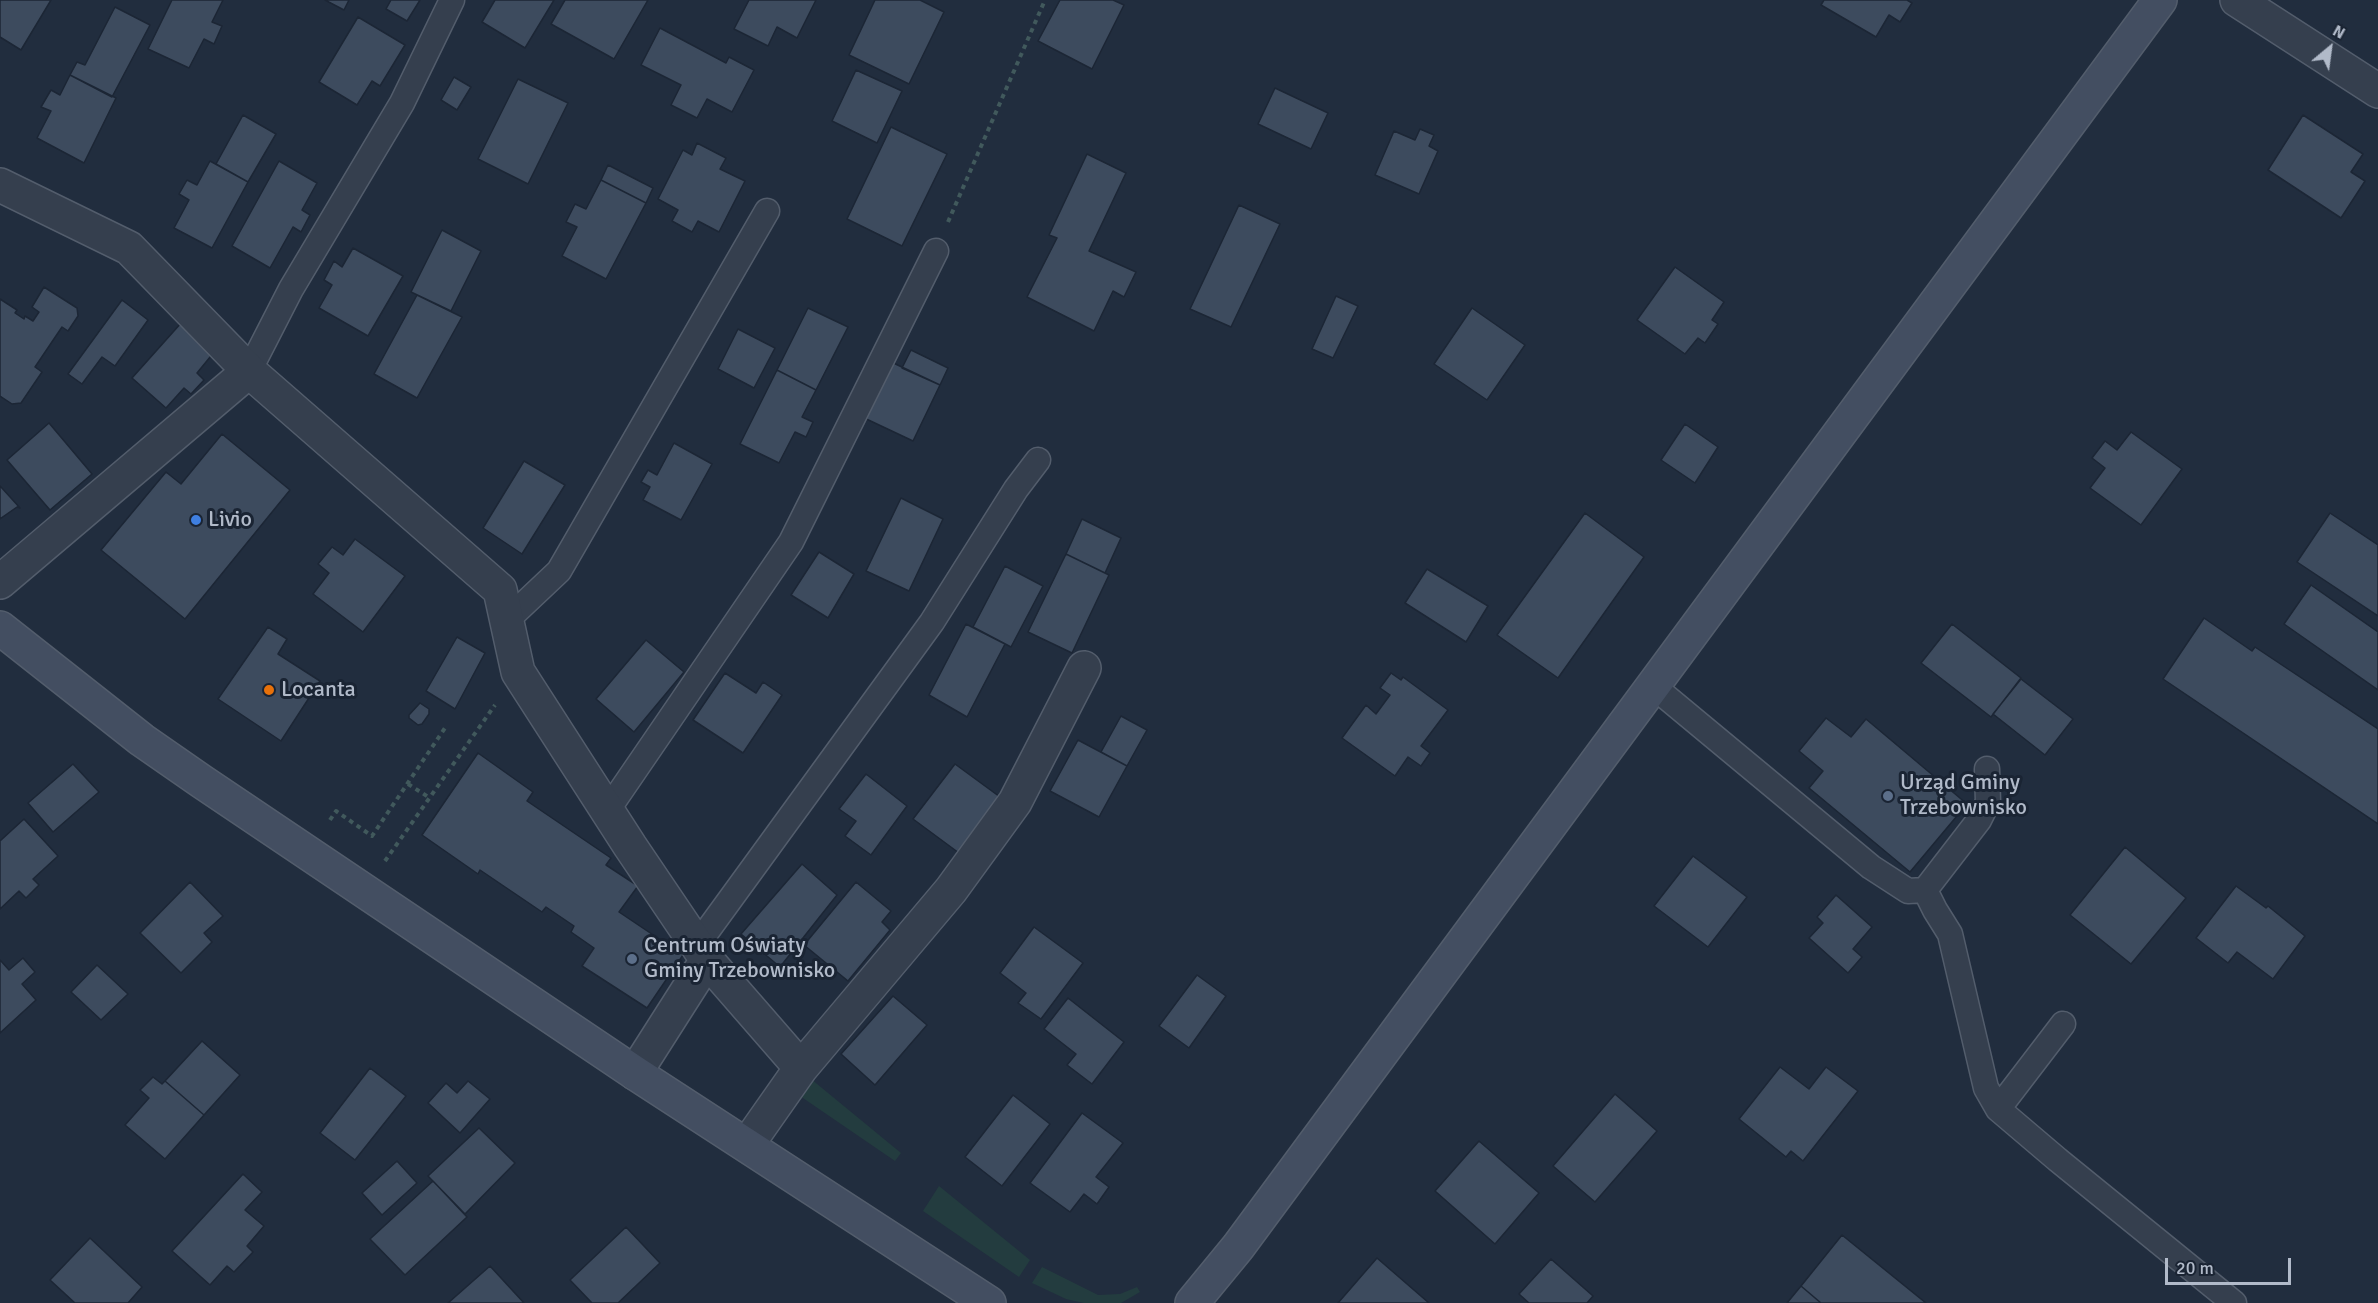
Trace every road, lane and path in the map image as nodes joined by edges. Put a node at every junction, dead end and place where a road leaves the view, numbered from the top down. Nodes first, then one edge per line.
1 (452, 0) edge
2 (1045, 0) edge
3 (2160, 0) edge
4 (2237, 0) edge
5 (2378, 91) edge
6 (0, 185) edge
7 (767, 211) dead end
8 (936, 251) joint
9 (249, 371) junction
10 (1038, 460) dead end
11 (0, 582) edge
12 (506, 621) junction
13 (0, 628) edge
14 (1084, 668) dead end
15 (518, 672) junction
16 (1653, 686) junction
17 (447, 725) dead end
18 (1988, 769) dead end
19 (408, 783) junction
20 (430, 798) junction
21 (607, 811) junction
22 (326, 826) dead end
23 (383, 865) dead end
24 (1925, 890) junction
25 (702, 953) junction
26 (2063, 1024) dead end
27 (801, 1068) junction
28 (634, 1073) junction
29 (1998, 1109) junction
30 (747, 1145) junction
31 (989, 1303) edge
32 (1192, 1303) edge
33 (2234, 1303) edge

1 - 9 lane
2 - 8 path
3 - 16 street
4 - 5 street
6 - 9 street
7 - 12 lane
8 - 21 lane
9 - 11 street
9 - 12 street
10 - 25 lane
12 - 15 street
13 - 28 street
14 - 27 street
15 - 20 path
15 - 21 street
16 - 24 lane
16 - 32 street
17 - 19 path
18 - 24 lane
19 - 20 path
19 - 22 path
20 - 23 path
21 - 25 street
24 - 29 lane
25 - 27 street
25 - 28 street
26 - 29 lane
27 - 30 street
28 - 30 street
29 - 33 lane
30 - 31 street

